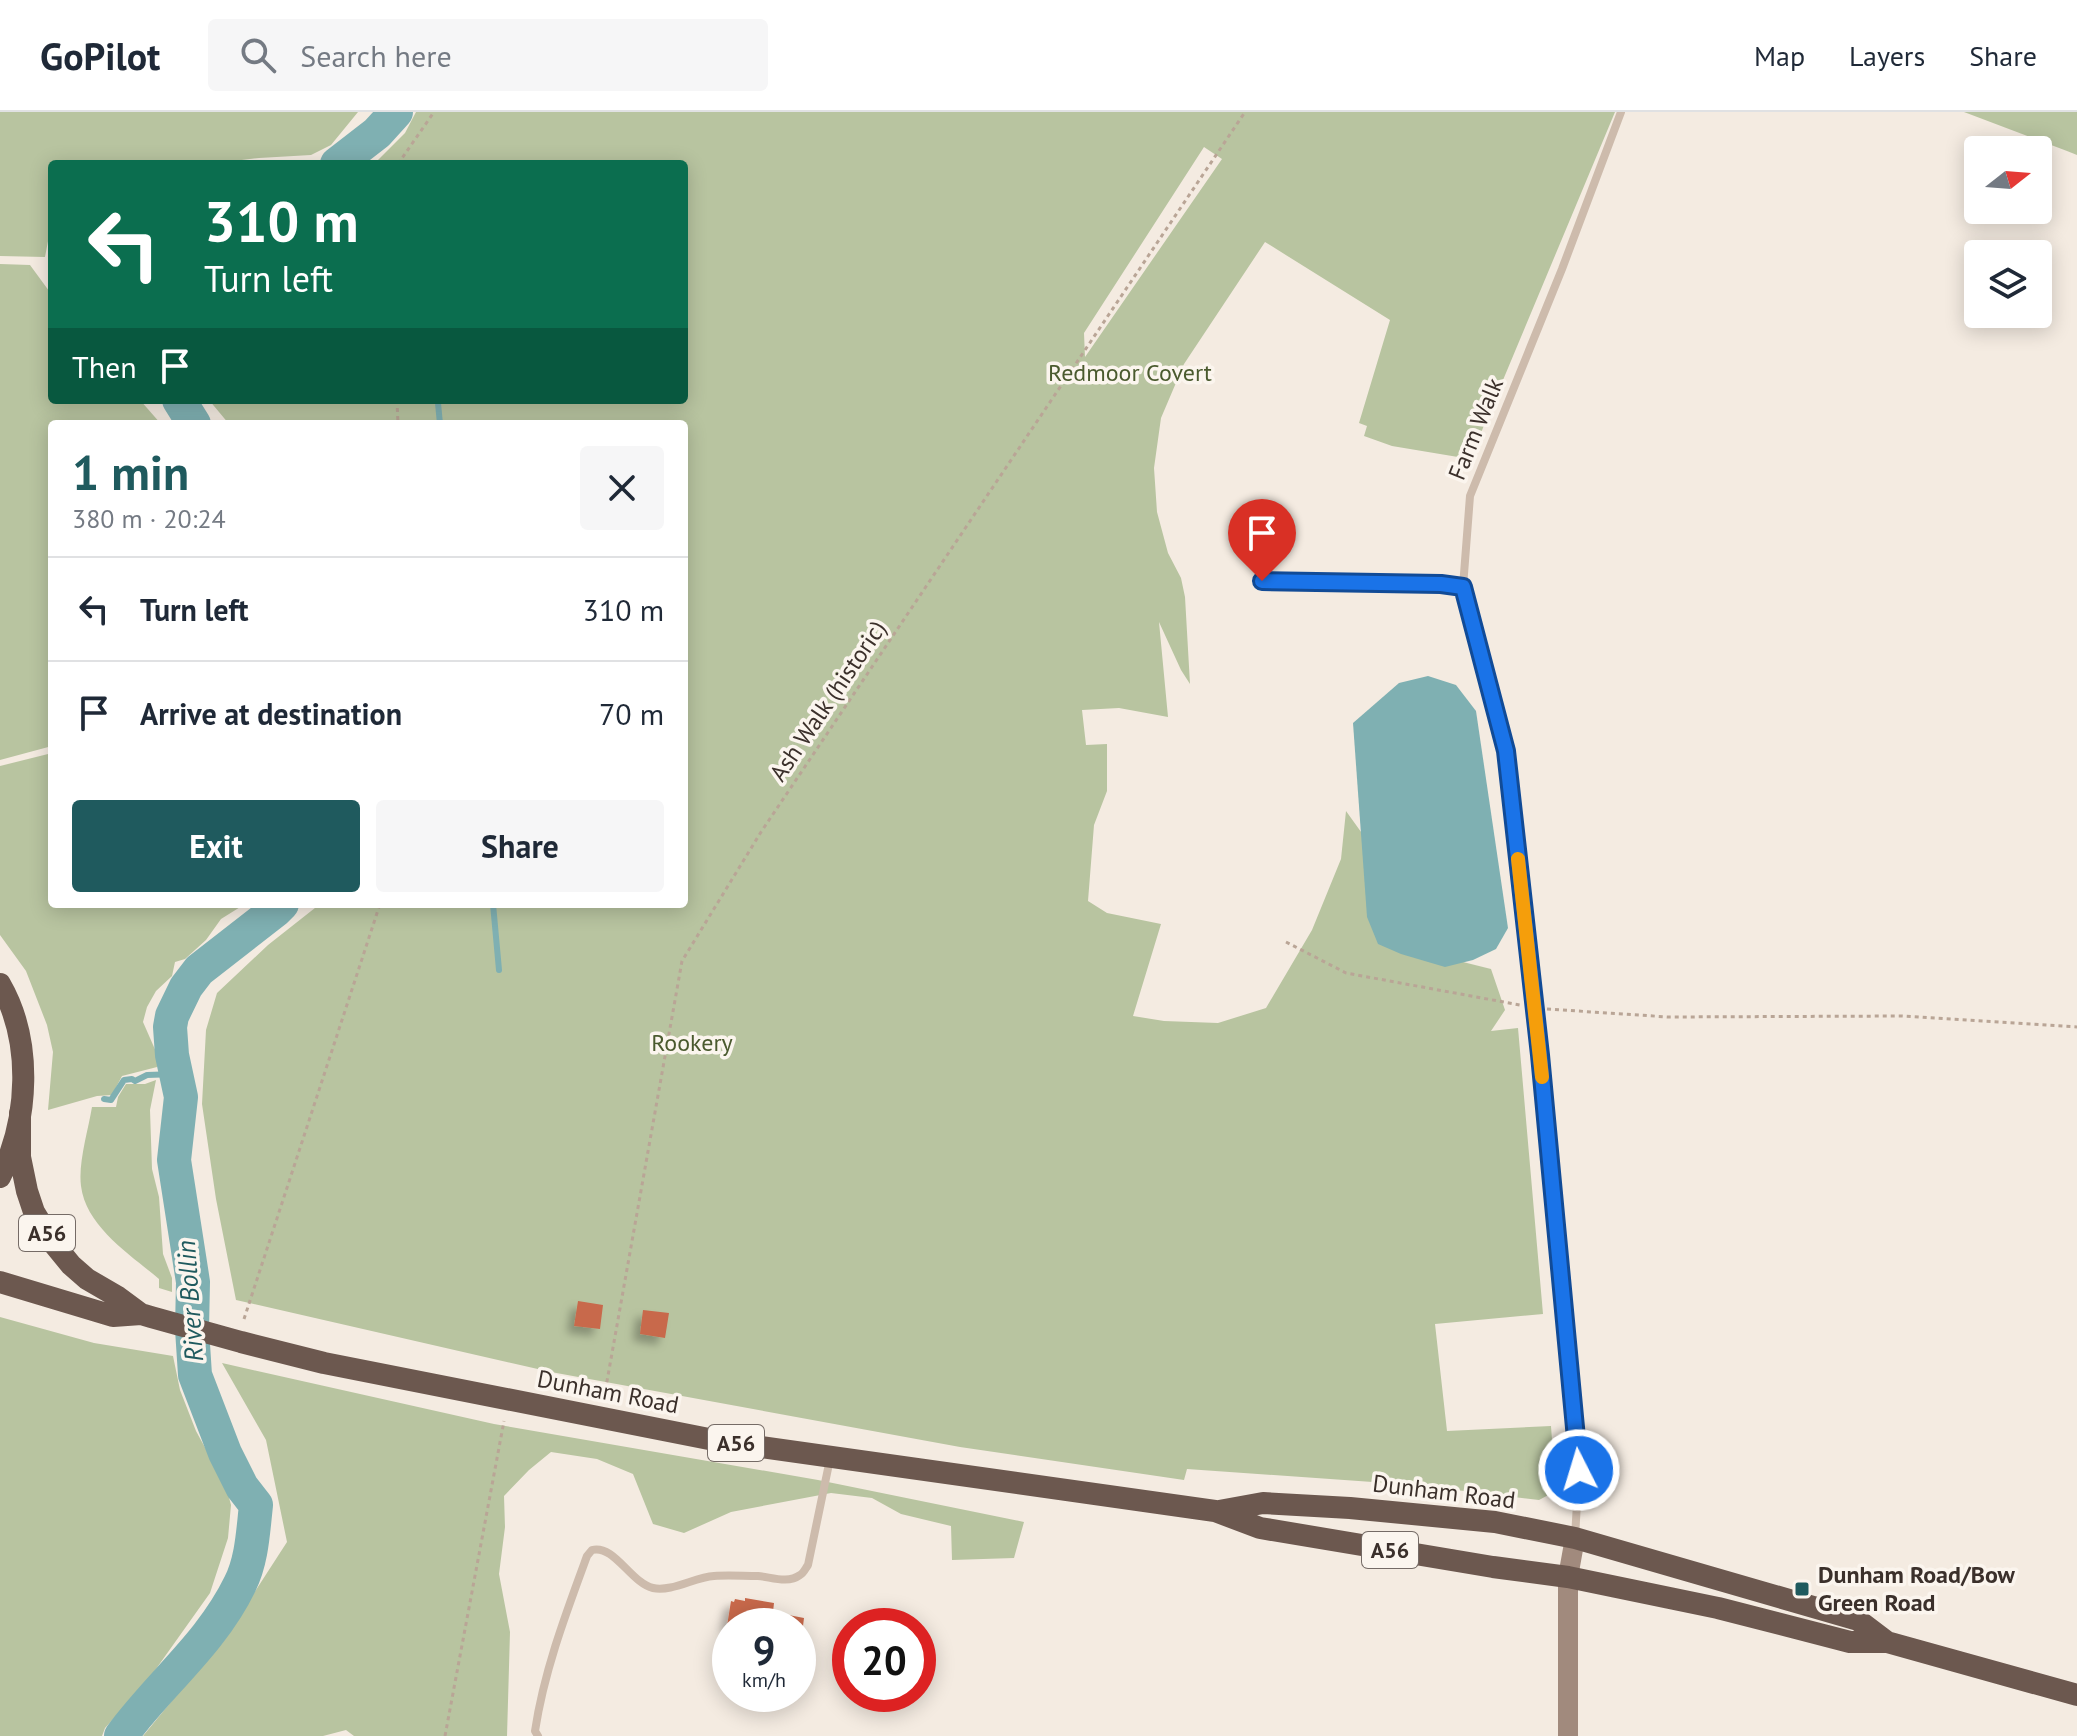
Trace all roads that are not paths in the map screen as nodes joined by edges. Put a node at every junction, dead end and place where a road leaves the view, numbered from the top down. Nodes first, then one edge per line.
1 (1621, 112) edge
2 (1262, 581) dead end
3 (1463, 587) junction
4 (0, 984) edge
5 (20, 1113) junction
6 (0, 1177) edge
7 (0, 1282) edge
8 (146, 1315) junction
9 (830, 1457) junction
10 (1215, 1511) junction
11 (1575, 1538) junction
12 (1568, 1577) junction
13 (1887, 1642) junction
14 (2077, 1695) edge
15 (538, 1736) edge
16 (1568, 1736) edge

1 - 3 lane, Farm Walk
2 - 3 lane
3 - 11 lane, Farm Walk
4 - 5 highway, A56
5 - 6 highway, A56
5 - 8 highway, Dunham Road / A56
7 - 8 highway, Dunham Road / A56
8 - 9 highway, Dunham Road / A56
9 - 10 highway, Dunham Road / A56
9 - 15 lane
10 - 11 highway, Dunham Road / A56
10 - 12 highway, Dunham Road / A56
11 - 12 main road
11 - 13 highway, Dunham Road / A56
12 - 13 highway, Dunham Road / A56
12 - 16 main road
13 - 14 highway, Dunham Road / A56

